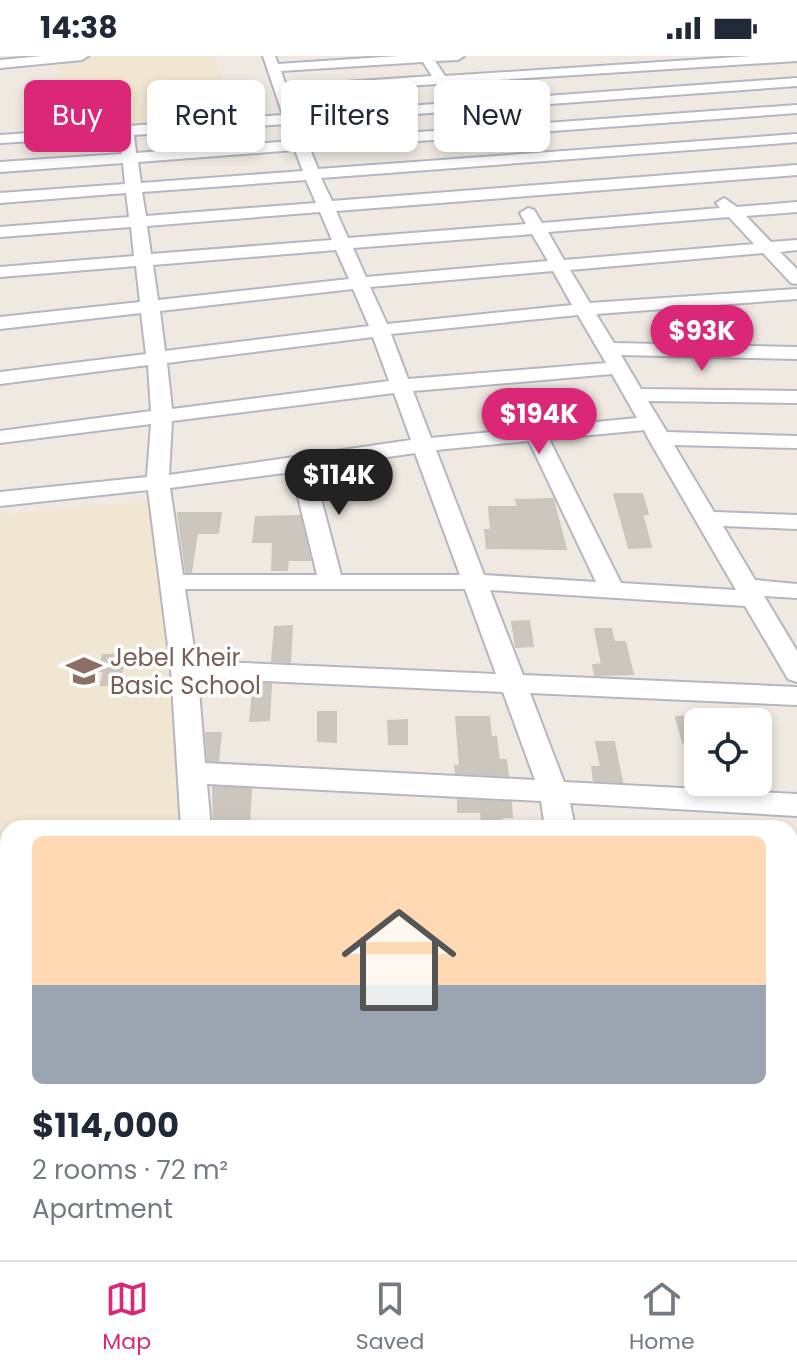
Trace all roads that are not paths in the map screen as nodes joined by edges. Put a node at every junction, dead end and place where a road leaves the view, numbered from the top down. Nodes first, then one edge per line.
1 (82, 56) edge
2 (458, 56) edge
3 (584, 56) edge
4 (426, 57) edge
5 (797, 57) edge
6 (722, 59) edge
7 (271, 62) edge
8 (0, 64) edge
9 (597, 70) junction
10 (441, 80) joint
11 (797, 82) edge
12 (750, 86) junction
13 (281, 90) edge
14 (621, 95) junction
15 (550, 100) edge
16 (797, 109) edge
17 (776, 110) junction
18 (281, 120) edge
19 (645, 120) junction
20 (550, 127) edge
21 (131, 131) edge
22 (797, 131) edge
23 (24, 137) edge
24 (797, 138) edge
25 (0, 139) edge
26 (281, 147) edge
27 (671, 148) junction
28 (128, 152) edge
29 (303, 152) edge
30 (489, 152) edge
31 (129, 158) junction
32 (495, 161) junction
33 (0, 167) edge
34 (797, 170) edge
35 (312, 175) junction
36 (700, 178) junction
37 (134, 188) junction
38 (515, 192) junction
39 (0, 198) edge
40 (797, 207) edge
41 (326, 208) junction
42 (733, 212) junction
43 (138, 222) junction
44 (536, 227) junction
45 (0, 232) edge
46 (341, 242) junction
47 (797, 245) edge
48 (767, 248) junction
49 (143, 260) junction
50 (559, 266) junction
51 (0, 272) edge
52 (797, 279) edge
53 (359, 283) junction
54 (797, 294) edge
55 (150, 306) junction
56 (583, 309) junction
57 (0, 323) edge
58 (380, 330) junction
59 (607, 349) junction
60 (797, 353) edge
61 (157, 360) junction
62 (618, 368) junction
63 (0, 378) edge
64 (400, 386) junction
65 (634, 395) junction
66 (797, 397) edge
67 (162, 414) junction
68 (655, 430) junction
69 (536, 434) junction
70 (0, 437) edge
71 (797, 442) edge
72 (423, 445) junction
73 (301, 463) junction
74 (158, 483) junction
75 (0, 499) edge
76 (707, 519) junction
77 (797, 522) edge
78 (174, 582) junction
79 (331, 582) junction
80 (474, 582) junction
81 (612, 590) junction
82 (797, 591) edge
83 (750, 593) junction
84 (184, 669) junction
85 (797, 673) edge
86 (512, 682) junction
87 (797, 696) edge
88 (191, 773) junction
89 (554, 793) junction
90 (797, 805) edge
91 (195, 820) edge
92 (559, 820) edge

1 - 8 street
2 - 4 street
3 - 9 street
4 - 7 street
4 - 10 street
5 - 6 street
6 - 9 street
6 - 12 street
7 - 13 street
9 - 10 street
9 - 14 street
11 - 12 street
12 - 14 street
12 - 17 street
14 - 15 street
14 - 19 street
16 - 17 street
17 - 19 street
17 - 22 street
18 - 21 street
19 - 20 street
19 - 27 street
23 - 25 street
24 - 27 street
26 - 31 street
27 - 32 street
27 - 36 street
28 - 31 street
29 - 35 street
30 - 32 street
31 - 33 street
31 - 37 street
32 - 35 street
32 - 38 street
34 - 36 street
35 - 37 street
35 - 41 street
36 - 38 street
36 - 42 street
37 - 39 street
37 - 43 street
38 - 41 street
38 - 44 street
40 - 42 street
41 - 43 street
41 - 46 street
42 - 44 street
42 - 48 street
43 - 45 street
43 - 49 street
44 - 46 street
44 - 50 street
46 - 49 street
46 - 53 street
47 - 48 street
48 - 50 street
48 - 52 street
49 - 51 street
49 - 55 street
50 - 53 street
50 - 56 street
53 - 55 street
53 - 58 street
54 - 56 street
55 - 57 street
55 - 61 street
56 - 58 street
56 - 59 street
58 - 61 street
58 - 64 street
59 - 60 street
59 - 62 street
61 - 63 street
61 - 67 street
62 - 64 street
62 - 65 street
64 - 67 street
64 - 72 street
65 - 66 street
65 - 68 street
67 - 70 street
67 - 74 street
68 - 69 street
68 - 71 street
68 - 76 street
69 - 72 street
69 - 81 street
72 - 73 street
72 - 80 street
73 - 74 street
73 - 79 street
74 - 75 street
74 - 78 street
76 - 77 street
76 - 83 street
78 - 79 street
78 - 84 street
79 - 80 street
80 - 81 street
80 - 86 street
81 - 83 street
82 - 83 street
83 - 85 street
84 - 86 street
84 - 88 street
86 - 87 street
86 - 89 street
88 - 89 street
88 - 91 street
89 - 90 street
89 - 92 street

